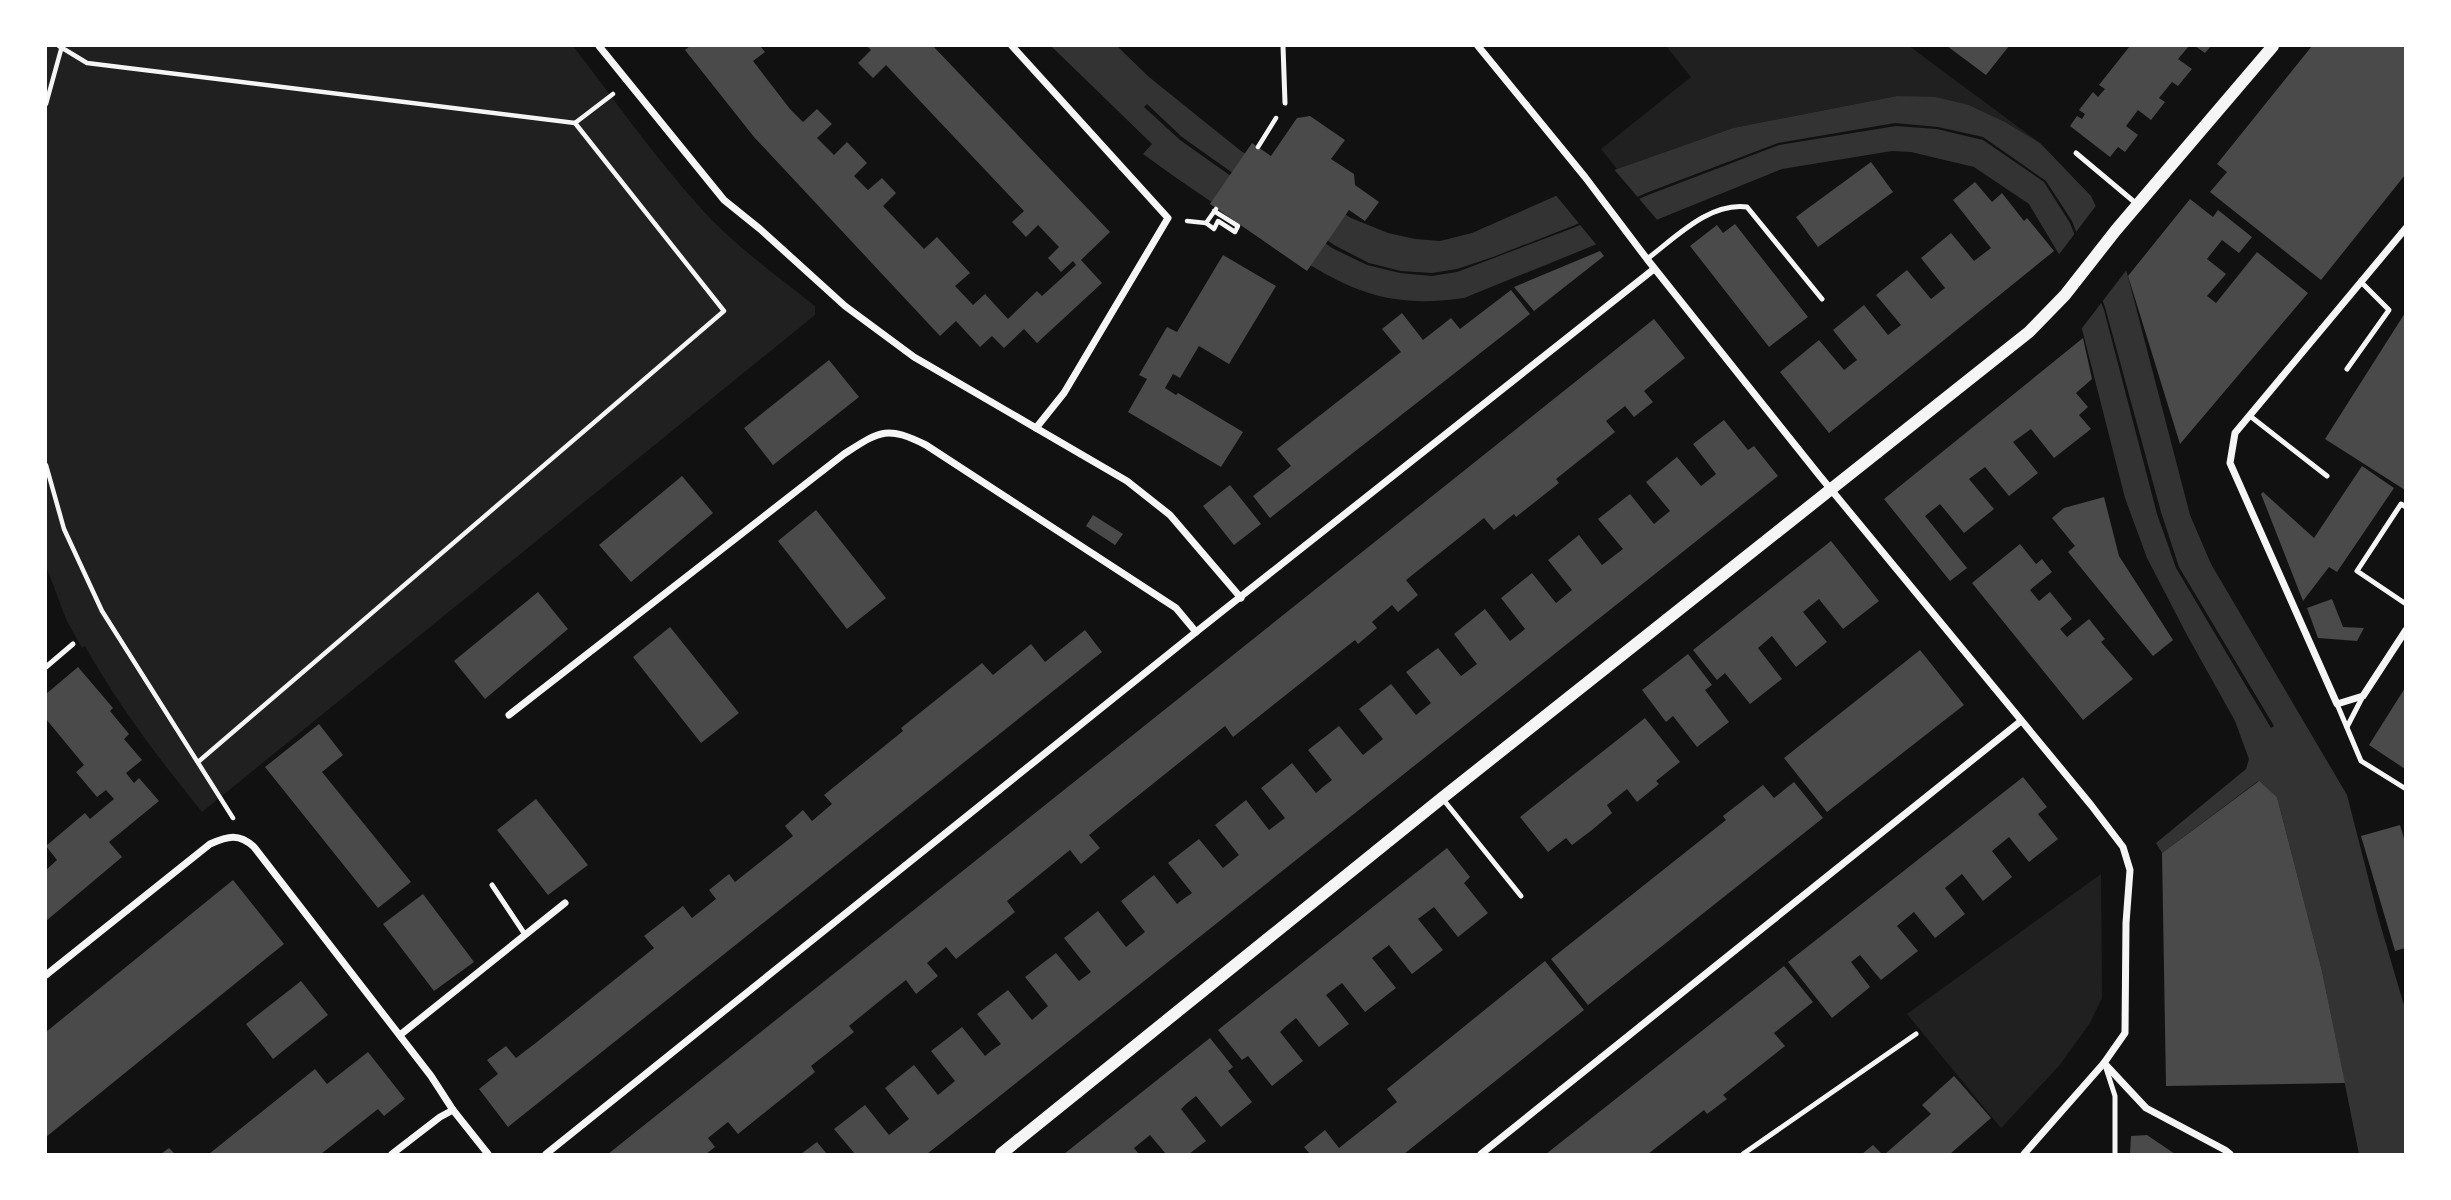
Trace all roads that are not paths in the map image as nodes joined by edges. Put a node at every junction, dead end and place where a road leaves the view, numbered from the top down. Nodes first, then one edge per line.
1 (599, 46) edge
2 (1012, 46) edge
3 (1283, 46) edge
4 (1478, 46) edge
5 (2273, 46) edge
6 (1286, 103) road end
7 (2076, 153) dead end
8 (2138, 205) junction
9 (2406, 228) edge
10 (1647, 260) junction
11 (1654, 268) junction
12 (2361, 282) junction
13 (1822, 299) dead end
14 (2347, 369) dead end
15 (2250, 416) junction
16 (1036, 428) junction
17 (2327, 477) dead end
18 (1832, 491) junction
19 (2406, 507) edge
20 (1241, 598) junction
21 (2406, 604) edge
22 (2406, 630) edge
23 (1196, 632) junction
24 (73, 644) dead end
25 (46, 667) edge
26 (2363, 696) junction
27 (2337, 704) junction
28 (509, 716) dead end
29 (2021, 721) junction
30 (2347, 727) junction
31 (2406, 789) edge
32 (1442, 798) junction
33 (492, 884) dead end
34 (1521, 896) dead end
35 (565, 903) dead end
36 (524, 933) junction
37 (46, 975) edge
38 (1916, 1034) dead end
39 (400, 1035) junction
40 (2104, 1063) junction
41 (453, 1110) junction
42 (392, 1154) edge
43 (488, 1154) edge
44 (546, 1154) edge
45 (1001, 1154) edge
46 (1481, 1154) edge
47 (1743, 1154) edge
48 (2024, 1154) edge
49 (2115, 1154) edge
50 (2230, 1154) edge

1 - 16 street
2 - 16 street
3 - 6 lane
4 - 10 street
5 - 8 street
7 - 8 lane
8 - 18 street
9 - 12 street
10 - 11 street
10 - 13 lane
11 - 18 street
11 - 20 street
12 - 14 lane
12 - 15 street
15 - 17 lane
15 - 27 street
16 - 20 street
18 - 29 street
18 - 32 street
19 - 21 lane
20 - 23 street
22 - 26 street
23 - 28 street
23 - 44 street
24 - 25 lane
26 - 27 street
26 - 30 lane
27 - 30 lane
29 - 40 street
29 - 46 street
30 - 31 lane
32 - 34 lane
32 - 45 street
33 - 36 lane
35 - 36 street
36 - 39 street
37 - 39 street
38 - 47 lane
39 - 41 street
40 - 48 street
40 - 49 lane
40 - 50 street
41 - 42 street
41 - 43 street

